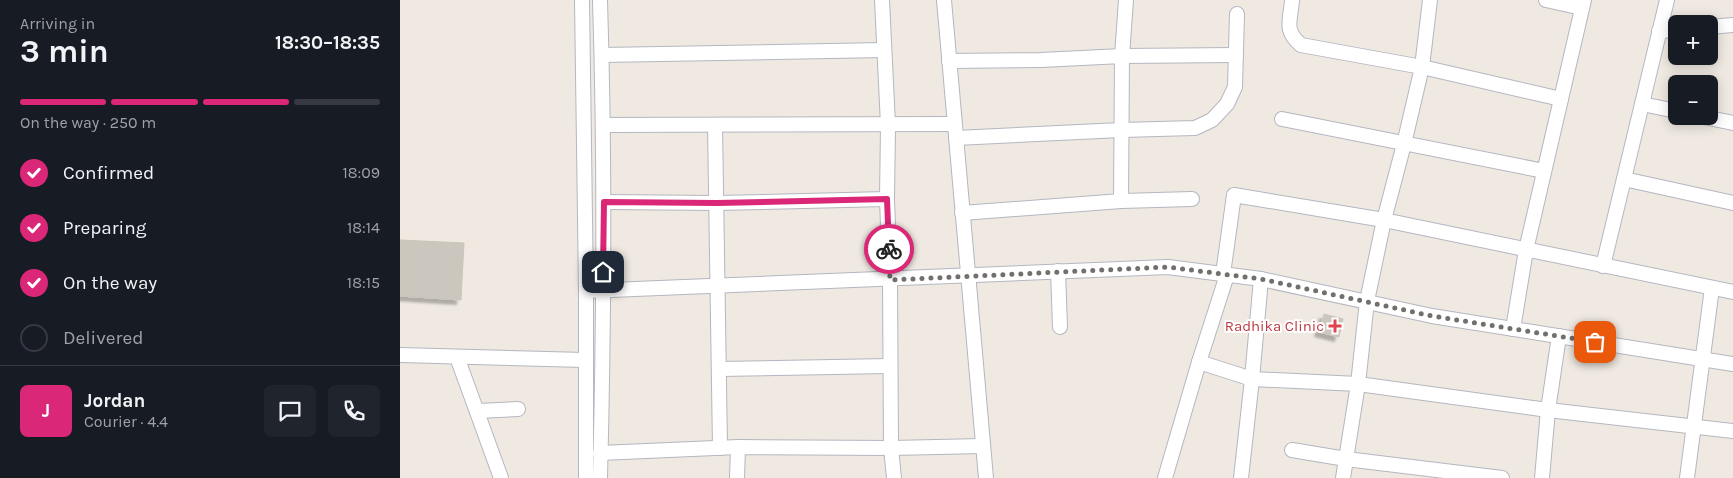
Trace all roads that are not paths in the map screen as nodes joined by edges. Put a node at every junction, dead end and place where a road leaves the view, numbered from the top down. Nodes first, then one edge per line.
1 (582, 0) edge
2 (600, 0) edge
3 (882, 0) edge
4 (944, 0) edge
5 (1126, 0) edge
6 (1430, 0) edge
7 (1546, 0) edge
8 (1667, 0) edge
9 (1292, 2) dead end
10 (1583, 4) edge
11 (1237, 14) dead end
12 (1733, 26) edge
13 (1718, 27) edge
14 (1668, 30) edge
15 (1660, 31) junction
16 (884, 50) junction
17 (602, 55) junction
18 (1236, 55) junction
19 (1122, 56) junction
20 (949, 61) junction
21 (1422, 66) junction
22 (1561, 99) junction
23 (1642, 104) junction
24 (1668, 110) edge
25 (1282, 119) dead end
26 (1718, 120) edge
27 (1733, 124) edge
28 (604, 125) junction
29 (715, 125) junction
30 (888, 125) junction
31 (1122, 130) junction
32 (955, 131) junction
33 (1404, 144) junction
34 (1544, 171) junction
35 (1624, 179) junction
36 (887, 199) junction
37 (1192, 199) dead end
38 (1121, 201) junction
39 (604, 202) junction
40 (717, 203) junction
41 (1733, 203) edge
42 (962, 213) junction
43 (1384, 220) junction
44 (1526, 250) junction
45 (1603, 266) junction
46 (1058, 271) junction
47 (968, 275) junction
48 (1225, 275) junction
49 (1261, 279) junction
50 (890, 280) junction
51 (719, 285) junction
52 (1712, 288) junction
53 (602, 290) junction
54 (586, 291) junction
55 (1733, 292) edge
56 (1367, 301) junction
57 (1060, 326) dead end
58 (1512, 328) junction
59 (1559, 336) junction
60 (400, 355) edge
61 (457, 357) junction
62 (1702, 359) junction
63 (585, 360) junction
64 (1199, 362) junction
65 (1733, 364) edge
66 (890, 366) junction
67 (719, 369) junction
68 (1252, 379) junction
69 (1358, 384) junction
70 (518, 409) dead end
71 (1548, 410) junction
72 (477, 411) junction
73 (1694, 426) junction
74 (1733, 431) edge
75 (983, 446) junction
76 (738, 447) junction
77 (720, 448) junction
78 (891, 448) junction
79 (1292, 450) dead end
80 (600, 453) junction
81 (1346, 460) junction
82 (501, 478) edge
83 (586, 478) edge
84 (600, 478) edge
85 (737, 478) edge
86 (894, 478) edge
87 (986, 478) edge
88 (1165, 478) edge
89 (1241, 478) edge
90 (1343, 478) edge
91 (1502, 478) edge
92 (1542, 478) edge
93 (1688, 478) edge

1 - 54 street
2 - 17 street
3 - 16 street
4 - 20 street
5 - 19 street
6 - 21 street
7 - 10 street
8 - 15 street
9 - 21 street
10 - 22 street
11 - 18 street
12 - 13 street
14 - 15 street
15 - 23 street
16 - 17 street
16 - 30 street
17 - 28 street
18 - 19 street
18 - 31 street
19 - 20 street
19 - 31 street
20 - 32 street
21 - 22 street
21 - 33 street
22 - 34 street
23 - 24 street
23 - 35 street
25 - 33 street
26 - 27 street
28 - 29 street
28 - 39 street
29 - 30 street
29 - 40 street
30 - 32 street
30 - 36 street
31 - 32 street
31 - 38 street
32 - 42 street
33 - 34 street
33 - 43 street
34 - 44 street
35 - 41 street
35 - 45 street
36 - 40 street
36 - 50 street
37 - 38 street
38 - 42 street
39 - 40 street
39 - 53 street
40 - 51 street
42 - 47 street
43 - 44 street
43 - 48 street
43 - 56 street
44 - 45 street
44 - 58 street
45 - 52 street
46 - 47 street
46 - 48 street
46 - 57 street
47 - 50 street
47 - 75 street
48 - 49 street
48 - 64 street
49 - 56 street
49 - 68 street
50 - 51 street
50 - 66 street
51 - 53 street
51 - 67 street
52 - 55 street
52 - 62 street
53 - 54 street
53 - 80 street
54 - 63 street
56 - 58 street
56 - 69 street
58 - 59 street
59 - 62 street
59 - 71 street
60 - 61 street
61 - 63 street
61 - 72 street
62 - 65 street
62 - 73 street
63 - 83 street
64 - 68 street
64 - 88 street
66 - 67 street
66 - 78 street
67 - 77 street
68 - 69 street
68 - 89 street
69 - 71 street
69 - 81 street
70 - 72 street
71 - 73 street
71 - 92 street
72 - 82 street
73 - 74 street
73 - 93 street
75 - 78 street
75 - 87 street
76 - 77 street
76 - 78 street
76 - 85 street
77 - 80 street
78 - 86 street
79 - 81 street
80 - 84 street
81 - 90 street
81 - 91 street

